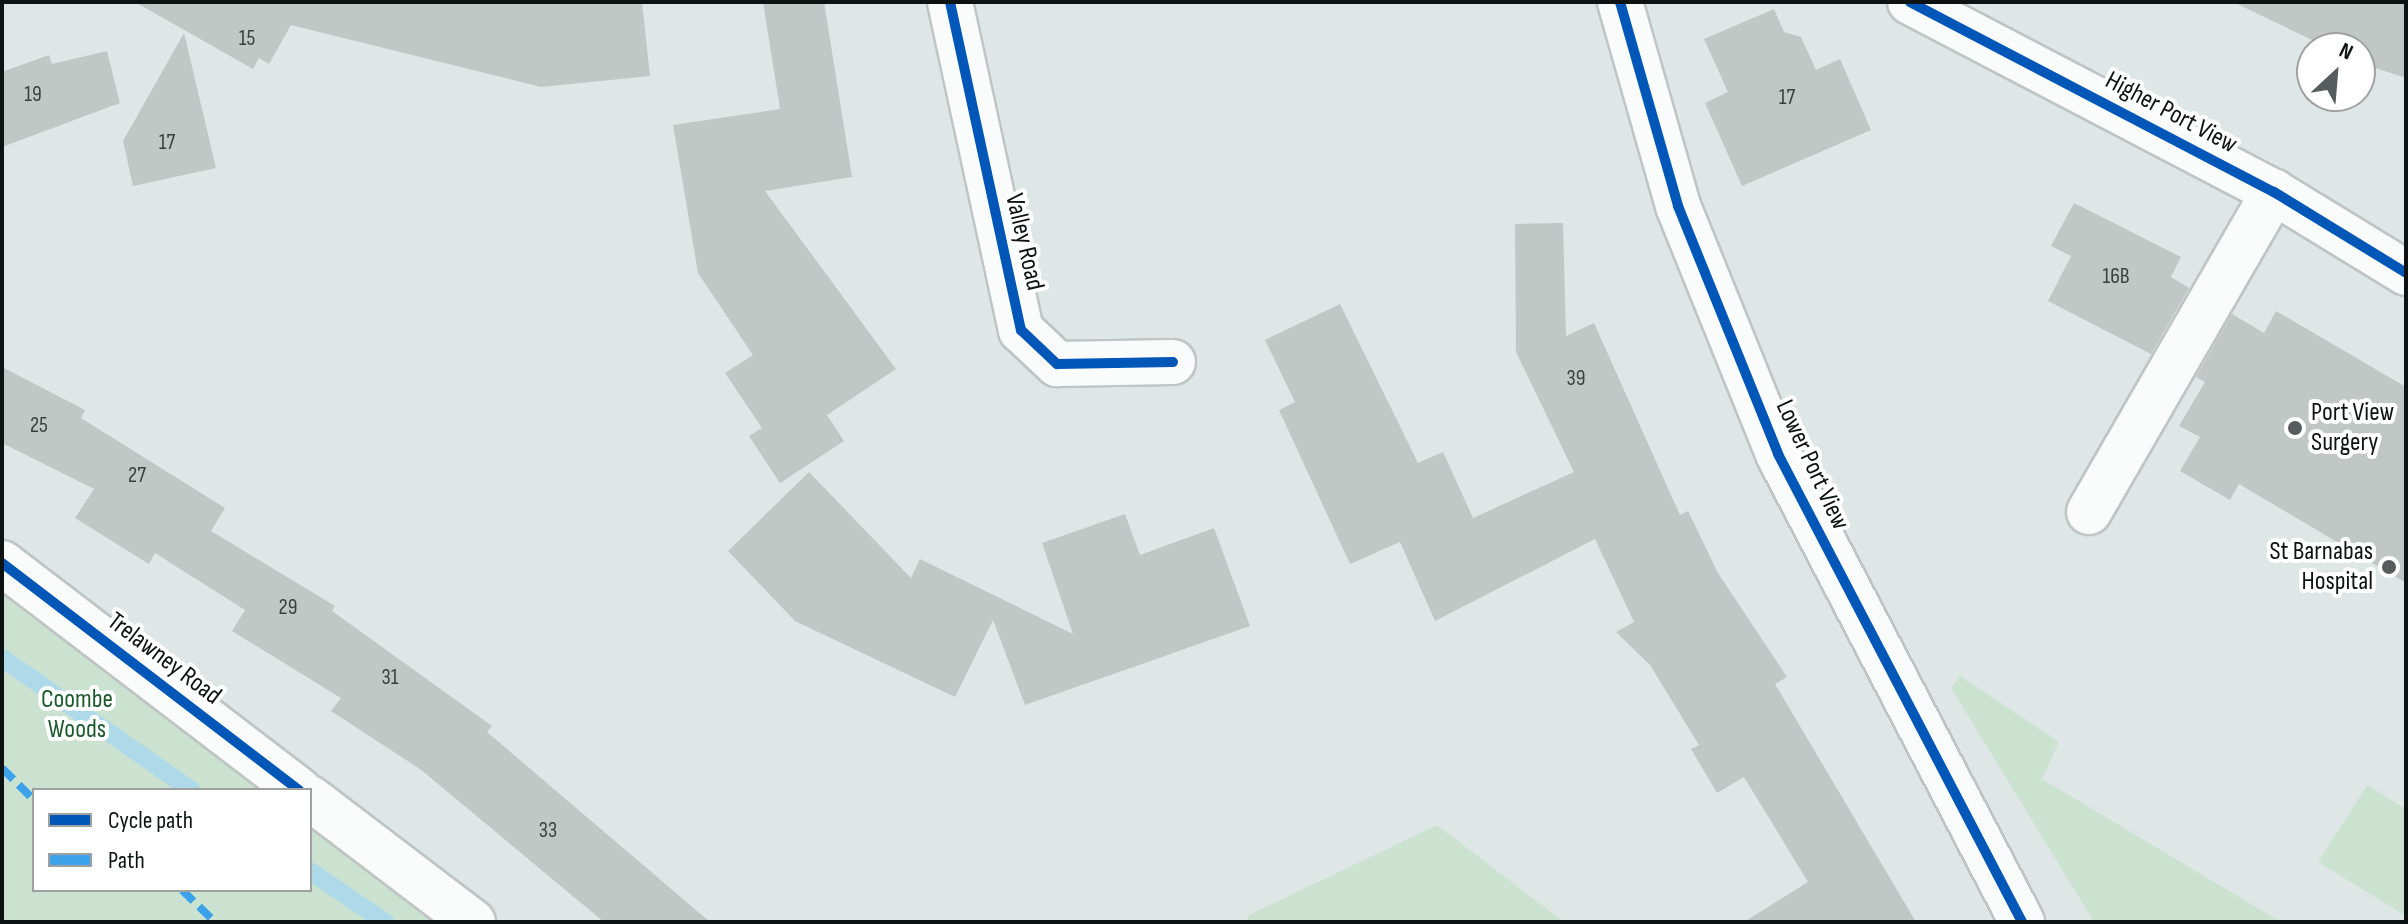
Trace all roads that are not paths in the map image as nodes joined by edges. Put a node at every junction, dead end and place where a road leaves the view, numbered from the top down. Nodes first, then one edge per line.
1 (950, 2) edge
2 (1620, 2) edge
3 (1910, 2) edge
4 (2274, 192) junction
5 (2406, 273) edge
6 (1173, 362) dead end
7 (2089, 512) dead end
8 (2, 563) edge
9 (296, 788) edge
10 (312, 800) edge
11 (473, 922) edge
12 (2022, 922) edge

1 - 6 street, Valley Road
2 - 12 street, Lower Port View
3 - 4 street, Higher Port View
4 - 5 street, Higher Port View
4 - 7 street
8 - 9 street, Trelawney Road
10 - 11 street

